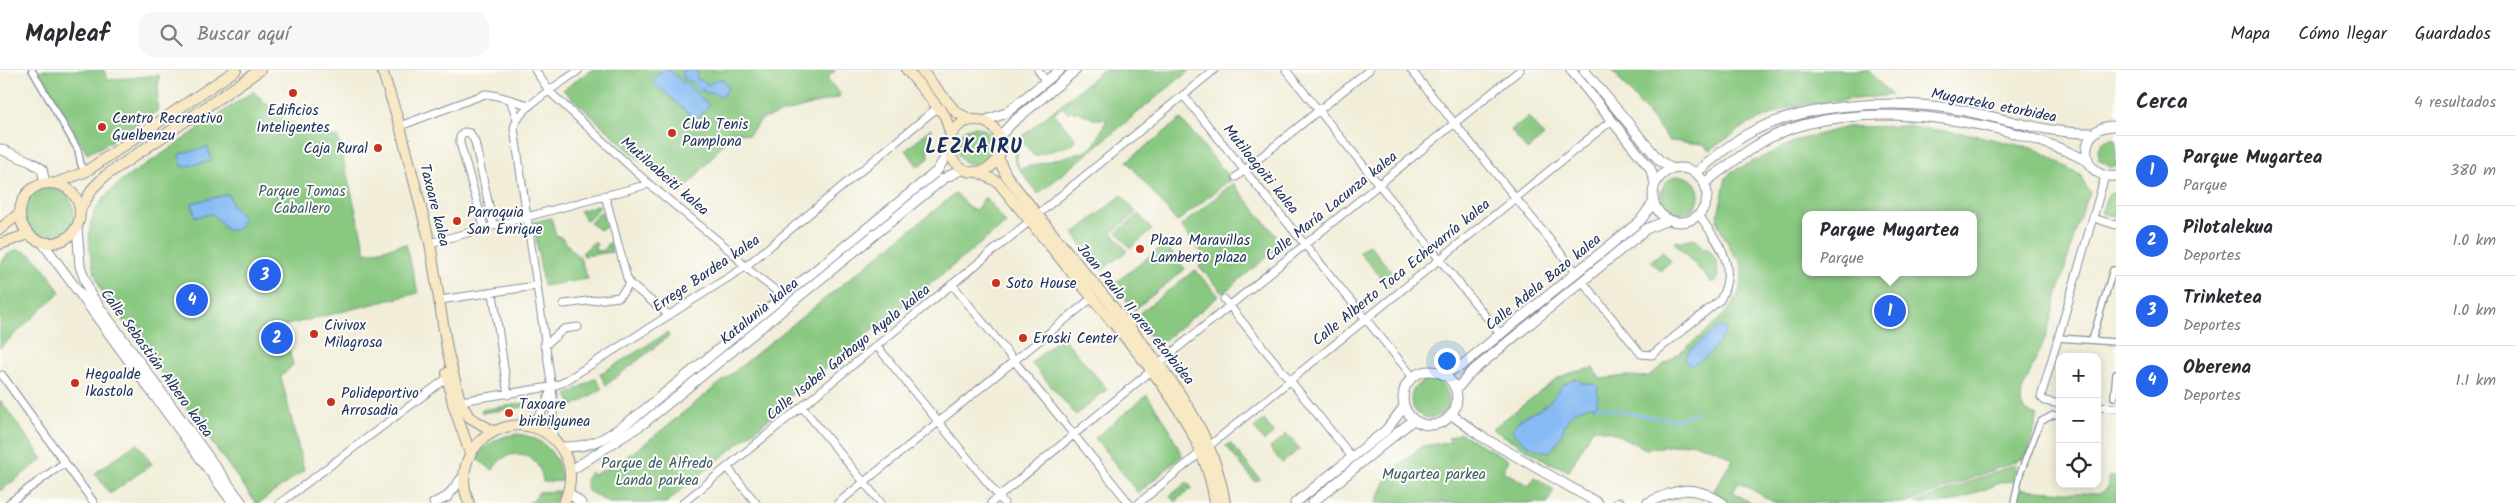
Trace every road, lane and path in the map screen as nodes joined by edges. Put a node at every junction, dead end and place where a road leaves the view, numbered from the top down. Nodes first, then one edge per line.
1 (32, 70) edge
2 (236, 70) edge
3 (260, 70) edge
4 (382, 70) edge
5 (535, 70) edge
6 (580, 70) edge
7 (907, 70) edge
8 (922, 70) edge
9 (1038, 70) edge
10 (1060, 70) edge
11 (1076, 70) edge
12 (1214, 70) edge
13 (1286, 70) edge
14 (1369, 70) edge
15 (1411, 70) edge
16 (1520, 70) edge
17 (1571, 70) edge
18 (1584, 70) edge
19 (1046, 81) junction
20 (550, 92) junction
21 (1183, 95) junction
22 (511, 102) junction
23 (530, 105) junction
24 (938, 107) junction
25 (1320, 111) junction
26 (517, 119) junction
27 (971, 120) junction
28 (1612, 120) junction
29 (984, 122) junction
30 (1454, 124) junction
31 (400, 126) junction
32 (2116, 126) edge
33 (2093, 133) junction
34 (951, 136) junction
35 (999, 137) junction
36 (0, 149) edge
37 (949, 151) junction
38 (998, 158) junction
39 (2088, 162) junction
40 (963, 169) junction
41 (1672, 169) junction
42 (1244, 170) junction
43 (85, 172) junction
44 (978, 172) junction
45 (1696, 173) junction
46 (1236, 176) dead end
47 (2104, 176) junction
48 (2116, 176) edge
49 (45, 183) junction
50 (56, 183) junction
51 (1655, 183) junction
52 (1704, 183) junction
53 (648, 184) junction
54 (1378, 185) junction
55 (605, 195) junction
56 (1515, 198) junction
57 (1653, 202) junction
58 (80, 210) junction
59 (20, 213) junction
60 (526, 215) junction
61 (1699, 215) junction
62 (1033, 218) junction
63 (2093, 218) junction
64 (1668, 220) junction
65 (493, 224) junction
66 (2116, 225) edge
67 (77, 227) junction
68 (484, 227) junction
69 (0, 228) edge
70 (29, 234) junction
71 (42, 242) junction
72 (430, 243) junction
73 (0, 244) edge
74 (1305, 245) junction
75 (1439, 260) junction
76 (745, 267) junction
77 (2116, 270) edge
78 (1579, 277) junction
79 (630, 284) junction
80 (952, 284) junction
81 (535, 286) junction
82 (493, 292) junction
83 (783, 296) junction
84 (1092, 298) junction
85 (1224, 299) dead end
86 (440, 300) junction
87 (564, 304) dead end
88 (1230, 305) junction
89 (669, 315) junction
90 (1365, 319) junction
91 (578, 327) dead end
92 (1501, 335) junction
93 (2058, 338) junction
94 (2092, 340) junction
95 (2116, 342) edge
96 (544, 346) junction
97 (877, 346) junction
98 (447, 349) junction
99 (1014, 360) junction
100 (1155, 366) junction
101 (1442, 374) junction
102 (2116, 374) edge
103 (2, 375) dead end
104 (447, 378) junction
105 (1413, 378) junction
106 (1291, 380) junction
107 (550, 390) junction
108 (1456, 390) junction
109 (508, 395) junction
110 (2114, 397) dead end
111 (460, 401) junction
112 (2056, 403) edge
113 (1404, 407) junction
114 (2101, 407) edge
115 (802, 408) junction
116 (2116, 408) edge
117 (1452, 415) junction
118 (2056, 415) edge
119 (1413, 420) junction
120 (939, 422) junction
121 (528, 426) junction
122 (493, 431) junction
123 (1074, 434) junction
124 (557, 444) junction
125 (1209, 446) junction
126 (470, 452) junction
127 (1200, 453) junction
128 (1352, 456) junction
129 (64, 463) junction
130 (727, 467) junction
131 (570, 471) junction
132 (463, 477) junction
133 (864, 482) junction
134 (569, 492) junction
135 (999, 496) junction
136 (9, 503) edge
137 (94, 503) edge
138 (233, 503) edge
139 (242, 503) edge
140 (280, 503) edge
141 (434, 503) edge
142 (469, 503) edge
143 (564, 503) edge
144 (581, 503) edge
145 (683, 503) edge
146 (756, 503) edge
147 (838, 503) edge
148 (881, 503) edge
149 (991, 503) edge
150 (1004, 503) edge
151 (1129, 503) edge
152 (1140, 503) edge
153 (1215, 503) edge
154 (1225, 503) edge
155 (1295, 503) edge
156 (1312, 503) edge
157 (1598, 503) edge
158 (1647, 503) edge
159 (1723, 503) edge
160 (2014, 503) edge

1 - 43 street
2 - 43 main road
3 - 58 main road
4 - 31 main road, Taxoare kalea
5 - 20 street, Mutiloabeiti kalea
6 - 20 street
7 - 24 main road
8 - 27 main road
9 - 19 street
10 - 19 street
11 - 35 street
12 - 21 street, Calle Isabel Garbayo Ayala kalea
13 - 25 street
14 - 25 street
15 - 30 street
16 - 30 street, Calle María Lacunza kalea
17 - 28 street
18 - 41 street
19 - 29 street
20 - 23 street
20 - 53 street, Mutiloabeiti kalea
21 - 42 street, Mutiloagoiti kalea
21 - 62 street, Calle Isabel Garbayo Ayala kalea
22 - 23 street
22 - 26 street
22 - 31 street
23 - 26 street
24 - 34 main road
24 - 76 street, Errege Bardea kalea
25 - 42 street
25 - 54 street
26 - 60 street
27 - 29 main road
27 - 34 main road
28 - 51 street
28 - 56 street, Calle Alberto Toca Echevarría kalea
29 - 35 main road
30 - 54 street, Calle María Lacunza kalea
30 - 56 street
31 - 72 main road, Taxoare kalea
32 - 33 street, Mugarteko etorbidea
33 - 39 street
33 - 45 street, Mugarteko etorbidea
34 - 37 main road
35 - 38 main road
36 - 49 street
37 - 40 main road
37 - 83 street, Katalunia kalea
38 - 44 main road
38 - 62 main road, Joan Paulo II.aren etorbidea
39 - 47 street, Mugarteko etorbidea
39 - 52 street, Mugarteko etorbidea
40 - 44 main road
40 - 131 street, Katalunia kalea
41 - 45 street
41 - 51 street
42 - 46 street
42 - 74 street, Mutiloagoiti kalea
43 - 50 main road
44 - 62 main road, Joan Paulo II.aren etorbidea
45 - 52 street
47 - 48 street
47 - 63 street
49 - 50 main road
49 - 59 main road
50 - 58 main road
51 - 57 street
52 - 61 street
53 - 55 street
53 - 76 street, Mutiloabeiti kalea
54 - 74 street, Calle María Lacunza kalea
54 - 75 street
55 - 60 street
55 - 79 street
56 - 75 street, Calle Alberto Toca Echevarría kalea
56 - 78 street
57 - 64 street
57 - 78 street, Calle Adela Bazo kalea
58 - 67 main road
59 - 69 main road
59 - 70 main road
60 - 65 street
60 - 81 street
61 - 64 street
61 - 78 street
62 - 80 street, Calle Isabel Garbayo Ayala kalea
62 - 84 main road, Joan Paulo II.aren etorbidea
62 - 100 main road, Joan Paulo II.aren etorbidea
63 - 66 street
63 - 93 street
64 - 78 street, Calle Adela Bazo kalea
65 - 68 street
65 - 68 street
67 - 71 main road
67 - 139 street, Calle Sebastián Albero kalea
68 - 72 street
70 - 71 main road
70 - 73 main road
71 - 138 street, Calle Sebastián Albero kalea
72 - 86 main road, Taxoare kalea
74 - 88 street, Calle María Lacunza kalea
74 - 90 street, Mutiloagoiti kalea
75 - 90 street, Calle Alberto Toca Echevarría kalea
75 - 92 street
76 - 83 street, Mutiloabeiti kalea
76 - 89 street, Errege Bardea kalea
77 - 94 street
78 - 92 street, Calle Adela Bazo kalea
78 - 108 street, Calle Adela Bazo kalea
79 - 87 street
79 - 89 street
80 - 97 street, Calle Isabel Garbayo Ayala kalea
80 - 99 street
81 - 82 street
81 - 96 street
82 - 86 street
82 - 109 street
83 - 124 street, Katalunia kalea
84 - 99 street
84 - 100 main road, Joan Paulo II.aren etorbidea
85 - 88 street
86 - 98 main road, Taxoare kalea
88 - 100 street, Calle María Lacunza kalea
88 - 106 street
89 - 107 street, Errege Bardea kalea
90 - 105 street, Mutiloagoiti kalea
90 - 106 street, Calle Alberto Toca Echevarría kalea
91 - 96 street
92 - 101 street, Calle Adela Bazo kalea
93 - 94 street
93 - 112 street
94 - 95 street
96 - 107 street
97 - 115 street, Calle Isabel Garbayo Ayala kalea
97 - 120 street
98 - 104 main road, Taxoare kalea
98 - 111 main road, Taxoare kalea
99 - 120 street
99 - 123 street
100 - 123 street, Calle María Lacunza kalea
100 - 125 main road, Joan Paulo II.aren etorbidea
100 - 127 main road, Joan Paulo II.aren etorbidea
101 - 105 street
101 - 108 street
102 - 110 street
103 - 129 street
104 - 126 main road, Taxoare kalea
104 - 140 street
105 - 113 street
106 - 125 street, Calle Alberto Toca Echevarría kalea
106 - 128 street
107 - 109 street, Errege Bardea kalea
107 - 121 street
107 - 124 street
108 - 117 street
109 - 111 street, Errege Bardea kalea
111 - 122 main road, Taxoare kalea
113 - 119 street
113 - 128 street
114 - 116 street
115 - 130 street, Calle Isabel Garbayo Ayala kalea
115 - 133 street
117 - 119 street
117 - 157 street
118 - 160 street
119 - 156 street
120 - 133 street
120 - 135 street
121 - 122 main road
121 - 124 main road
122 - 126 main road
123 - 135 street, Calle María Lacunza kalea
123 - 151 street
124 - 131 main road
125 - 154 main road, Joan Paulo II.aren etorbidea
126 - 132 main road
127 - 152 street
127 - 153 main road, Joan Paulo II.aren etorbidea
128 - 155 street
129 - 136 street
129 - 137 street
130 - 145 street, Calle Isabel Garbayo Ayala kalea
130 - 146 street
131 - 134 main road
132 - 141 street
132 - 142 main road
133 - 147 street
133 - 148 street
134 - 143 main road
134 - 144 street
135 - 149 street, Calle María Lacunza kalea
135 - 150 street
158 - 159 street

